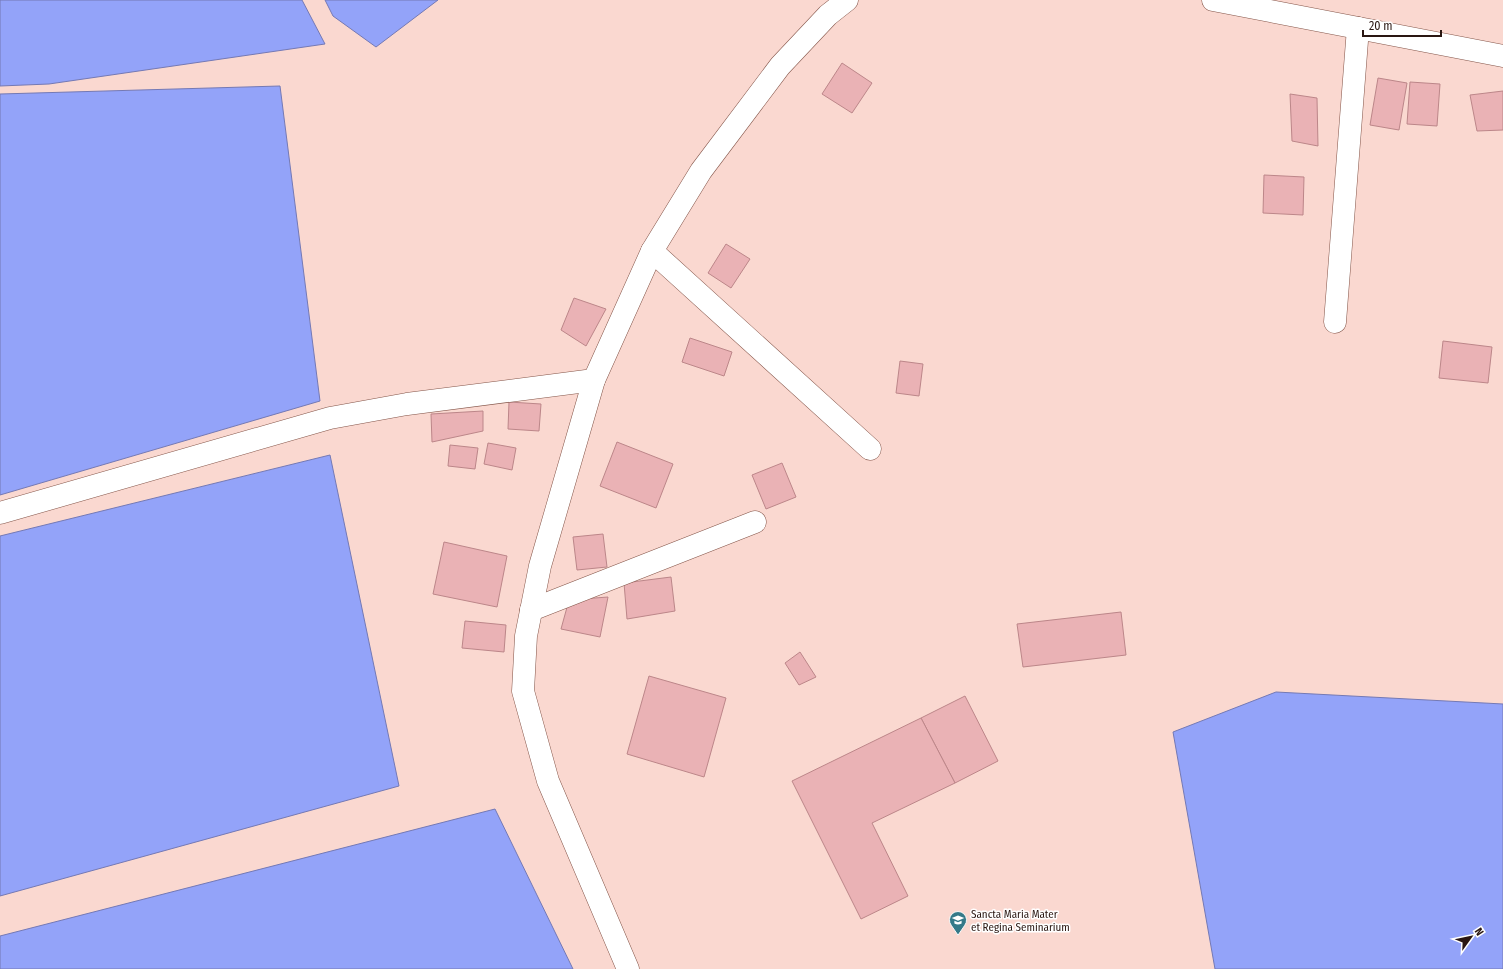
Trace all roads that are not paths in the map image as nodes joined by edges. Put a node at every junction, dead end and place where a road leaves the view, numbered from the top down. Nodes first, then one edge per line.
1 (847, 0) edge
2 (1213, 0) edge
3 (1358, 28) junction
4 (1503, 56) edge
5 (652, 252) junction
6 (1335, 322) dead end
7 (594, 380) junction
8 (870, 449) dead end
9 (0, 513) edge
10 (755, 522) dead end
11 (531, 610) junction
12 (628, 969) edge

1 - 5 street
2 - 3 street
3 - 4 street
3 - 6 street
5 - 7 street
5 - 8 street
7 - 9 street
7 - 11 street
10 - 11 street
11 - 12 street

